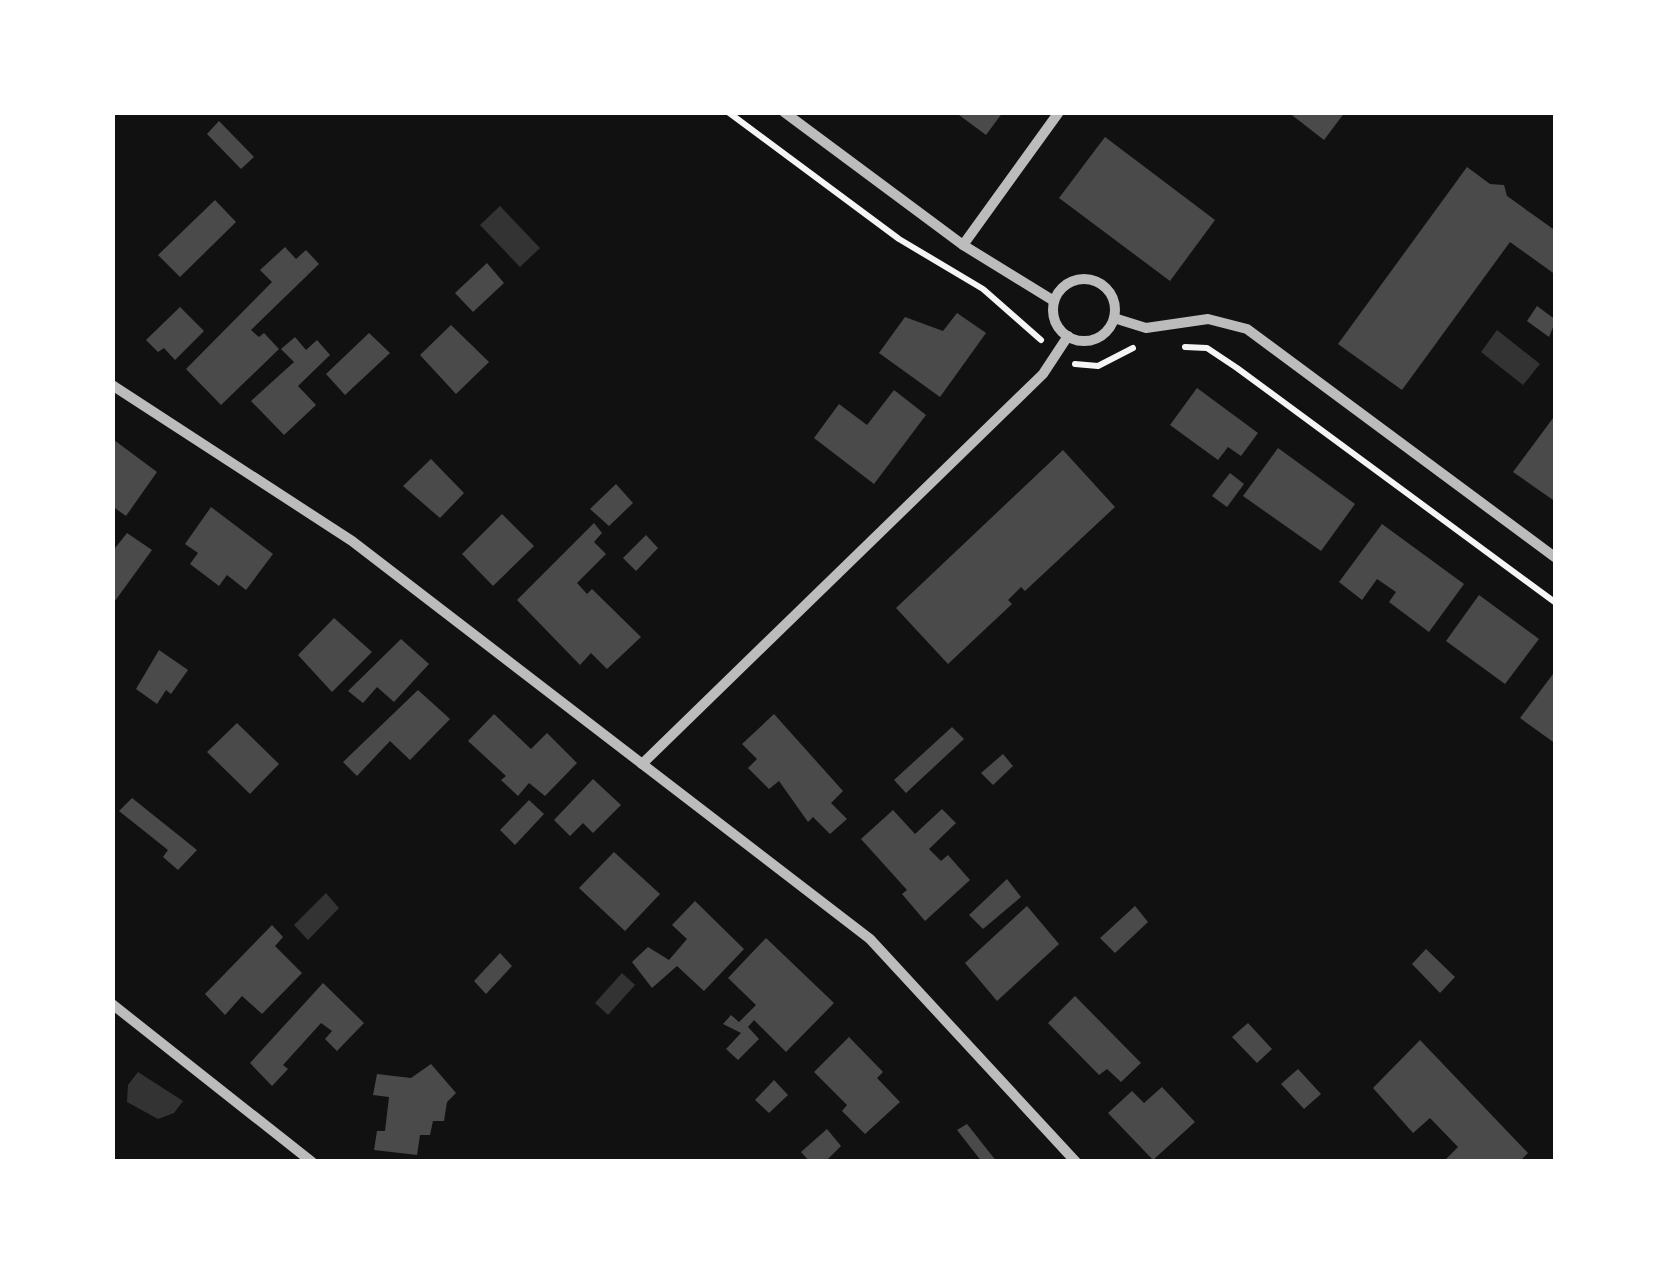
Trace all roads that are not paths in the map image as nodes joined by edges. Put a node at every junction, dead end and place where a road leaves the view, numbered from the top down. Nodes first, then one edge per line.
1 (784, 112) edge
2 (1058, 112) edge
3 (963, 245) junction
4 (1054, 301) junction
5 (1114, 318) junction
6 (1068, 336) junction
7 (112, 384) edge
8 (1556, 558) edge
9 (642, 764) junction
10 (112, 1004) edge
11 (312, 1162) edge
12 (1076, 1162) edge

1 - 3 street
2 - 3 street
3 - 4 street
4 - 5 street
4 - 6 street
5 - 6 street
5 - 8 street
6 - 9 street
7 - 9 street
9 - 12 street
10 - 11 street

